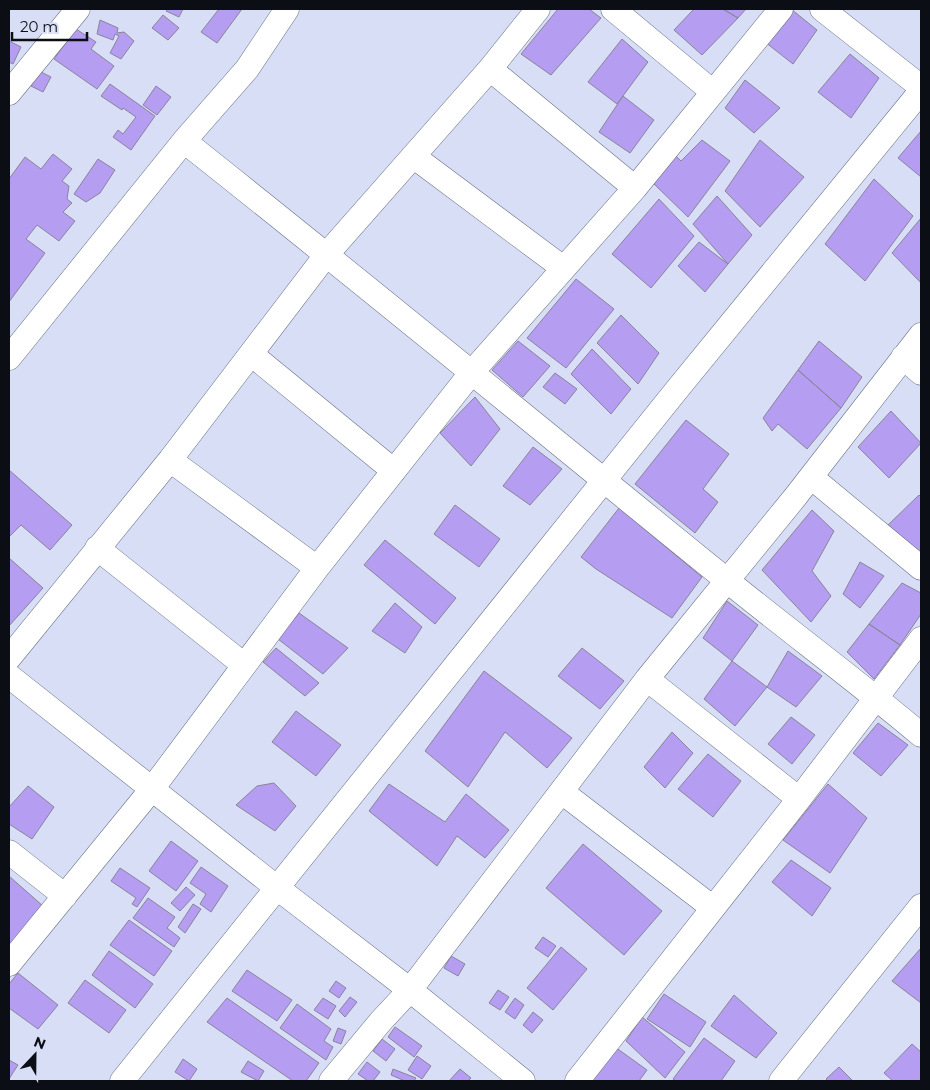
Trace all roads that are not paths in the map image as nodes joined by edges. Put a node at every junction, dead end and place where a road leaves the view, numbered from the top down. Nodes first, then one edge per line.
1 (287, 9) edge
2 (538, 9) edge
3 (613, 9) edge
4 (781, 9) edge
5 (822, 9) edge
6 (72, 11) edge
7 (490, 69) junction
8 (921, 87) edge
9 (921, 91) edge
10 (713, 92) junction
11 (9, 93) edge
12 (184, 141) junction
13 (413, 156) junction
14 (635, 188) junction
15 (327, 254) junction
16 (564, 268) junction
17 (921, 335) edge
18 (252, 354) junction
19 (903, 357) junction
20 (9, 358) edge
21 (472, 372) junction
22 (921, 373) edge
23 (170, 460) junction
24 (394, 471) junction
25 (811, 477) junction
26 (605, 480) junction
27 (97, 548) junction
28 (317, 568) junction
29 (921, 568) edge
30 (727, 580) junction
31 (921, 639) edge
32 (9, 658) edge
33 (244, 665) junction
34 (9, 676) edge
35 (647, 679) junction
36 (877, 698) junction
37 (921, 735) edge
38 (152, 789) junction
39 (562, 792) junction
40 (799, 799) junction
41 (9, 852) edge
42 (276, 887) junction
43 (65, 896) junction
44 (921, 906) edge
45 (713, 908) junction
46 (9, 964) edge
47 (410, 990) junction
48 (122, 1081) edge
49 (331, 1081) edge
50 (523, 1081) edge
51 (576, 1081) edge
52 (781, 1081) edge

1 - 12 street
2 - 7 street
3 - 10 street
4 - 10 street
5 - 8 street
6 - 11 street
7 - 13 street
7 - 14 street
9 - 26 street
10 - 14 street
12 - 15 street
12 - 20 street
13 - 15 street
13 - 16 street
14 - 16 street
15 - 18 street
15 - 21 street
16 - 21 street
17 - 19 street
18 - 23 street
18 - 24 street
19 - 22 street
19 - 25 street
21 - 24 street
21 - 26 street
23 - 27 street
23 - 28 street
24 - 28 street
25 - 29 street
25 - 30 street
26 - 30 street
26 - 42 street
27 - 32 street
27 - 33 street
28 - 33 street
30 - 35 street
30 - 36 street
31 - 36 street
33 - 38 street
34 - 38 street
35 - 39 street
35 - 40 street
36 - 37 street
36 - 40 street
38 - 42 street
38 - 43 street
39 - 45 street
39 - 47 street
40 - 45 street
41 - 43 street
42 - 47 street
42 - 48 street
43 - 46 street
44 - 52 street
45 - 51 street
47 - 49 street
47 - 50 street

